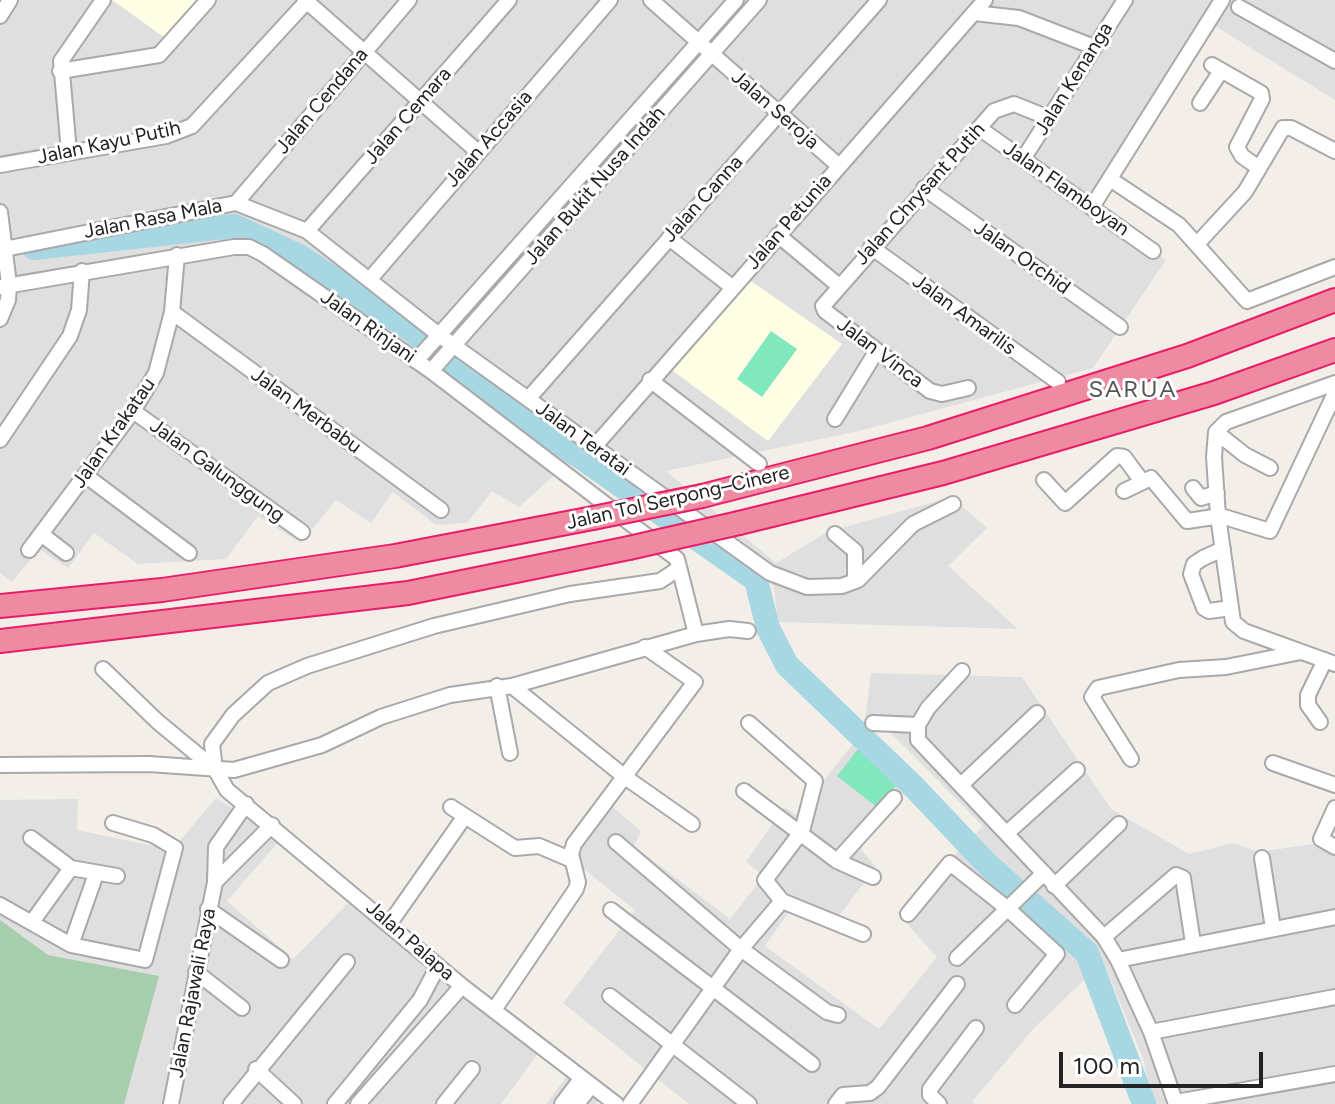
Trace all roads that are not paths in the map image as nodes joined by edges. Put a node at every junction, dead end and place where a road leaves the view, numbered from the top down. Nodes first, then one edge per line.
1 (10, 0) edge
2 (103, 0) edge
3 (208, 0) edge
4 (307, 0) edge
5 (409, 0) edge
6 (509, 0) edge
7 (610, 0) edge
8 (651, 0) edge
9 (736, 0) edge
10 (759, 0) edge
11 (879, 0) edge
12 (985, 0) edge
13 (1125, 0) edge
14 (1222, 0) edge
15 (1239, 7) dead end
16 (974, 13) junction
17 (0, 16) edge
18 (698, 43) junction
19 (1094, 47) junction
20 (363, 52) junction
21 (710, 55) junction
22 (1335, 61) edge
23 (60, 71) junction
24 (421, 101) junction
25 (1200, 103) dead end
26 (779, 114) junction
27 (1049, 118) junction
28 (979, 128) junction
29 (1335, 151) edge
30 (69, 152) junction
31 (478, 152) junction
32 (1023, 159) junction
33 (0, 165) edge
34 (839, 166) junction
35 (1259, 168) junction
36 (1110, 179) junction
37 (924, 188) junction
38 (236, 203) junction
39 (1092, 207) junction
40 (0, 212) edge
41 (307, 231) junction
42 (778, 235) junction
43 (669, 238) junction
44 (1197, 244) junction
45 (871, 247) junction
46 (3, 250) edge
47 (1153, 251) dead end
48 (177, 255) junction
49 (1335, 267) edge
50 (82, 271) junction
51 (370, 279) junction
52 (6, 282) edge
53 (839, 286) junction
54 (732, 287) junction
55 (1335, 300) edge
56 (172, 312) junction
57 (0, 319) edge
58 (1120, 327) dead end
59 (438, 337) junction
60 (453, 348) junction
61 (1335, 350) edge
62 (876, 352) junction
63 (417, 360) junction
64 (432, 370) junction
65 (650, 380) junction
66 (1058, 382) dead end
67 (968, 388) dead end
68 (1333, 388) edge
69 (528, 399) junction
70 (133, 411) junction
71 (835, 419) dead end
72 (1216, 432) junction
73 (0, 440) edge
74 (594, 447) junction
75 (759, 464) dead end
76 (1270, 468) dead end
77 (85, 475) junction
78 (1044, 480) dead end
79 (1141, 480) junction
80 (1193, 488) dead end
81 (1124, 491) dead end
82 (1217, 493) junction
83 (953, 504) dead end
84 (441, 510) dead end
85 (1218, 516) junction
86 (302, 532) dead end
87 (41, 534) junction
88 (835, 534) dead end
89 (1223, 549) junction
90 (29, 550) dead end
91 (66, 553) dead end
92 (189, 553) dead end
93 (678, 569) junction
94 (855, 581) junction
95 (0, 606) edge
96 (1231, 608) junction
97 (748, 631) dead end
98 (696, 634) junction
99 (0, 641) edge
100 (645, 647) junction
101 (1301, 652) junction
102 (1330, 662) edge
103 (103, 669) dead end
104 (962, 671) dead end
105 (504, 686) junction
106 (1037, 713) dead end
107 (1320, 722) dead end
108 (749, 723) dead end
109 (873, 723) dead end
110 (918, 725) junction
111 (510, 753) dead end
112 (1131, 759) dead end
113 (1273, 763) dead end
114 (0, 765) edge
115 (215, 769) junction
116 (1077, 770) dead end
117 (625, 777) junction
118 (961, 785) junction
119 (1335, 785) edge
120 (744, 791) dead end
121 (894, 798) dead end
122 (246, 804) junction
123 (451, 807) dead end
124 (1335, 808) edge
125 (465, 816) junction
126 (113, 823) dead end
127 (692, 824) dead end
128 (1119, 824) dead end
129 (272, 825) junction
130 (802, 831) junction
131 (1007, 833) junction
132 (31, 838) dead end
133 (616, 842) dead end
134 (1335, 847) edge
135 (216, 857) junction
136 (1262, 858) dead end
137 (572, 860) junction
138 (837, 861) junction
139 (231, 866) junction
140 (71, 868) junction
141 (96, 874) junction
142 (117, 876) dead end
143 (873, 877) dead end
144 (1039, 878) junction
145 (215, 882) junction
146 (1054, 886) junction
147 (782, 901) junction
148 (0, 905) edge
149 (1013, 905) junction
150 (208, 909) junction
151 (611, 910) dead end
152 (908, 914) dead end
153 (1335, 917) edge
154 (32, 922) junction
155 (390, 923) junction
156 (1273, 928) junction
157 (863, 934) dead end
158 (1104, 937) junction
159 (1193, 943) junction
160 (71, 945) junction
161 (741, 949) junction
162 (957, 958) dead end
163 (281, 960) dead end
164 (1118, 960) junction
165 (347, 962) dead end
166 (438, 966) junction
167 (196, 972) junction
168 (957, 984) dead end
169 (462, 986) junction
170 (714, 987) junction
171 (424, 995) junction
172 (610, 996) dead end
173 (1335, 997) edge
174 (1015, 1005) dead end
175 (242, 1008) dead end
176 (440, 1008) junction
177 (494, 1010) junction
178 (838, 1015) dead end
179 (976, 1028) dead end
180 (1151, 1032) junction
181 (674, 1043) junction
182 (812, 1064) dead end
183 (256, 1069) junction
184 (472, 1069) dead end
185 (1335, 1074) edge
186 (586, 1082) junction
187 (1176, 1103) edge
188 (171, 1104) edge
189 (231, 1104) edge
190 (294, 1104) edge
191 (335, 1104) edge
192 (358, 1104) edge
193 (444, 1104) edge
194 (562, 1104) edge
195 (577, 1104) edge
196 (616, 1104) edge
197 (630, 1104) edge
198 (749, 1104) edge
199 (836, 1104) edge
200 (939, 1104) edge

1 - 17 street
2 - 23 street
3 - 23 street
4 - 20 street
4 - 30 street, Jalan Kayu Putih
5 - 20 street, Jalan Cendana
6 - 24 street, Jalan Cemara
7 - 31 street, Jalan Accasia
8 - 18 street, Jalan Seroja
9 - 18 street, Jalan Bukit Nusa Indah
10 - 21 street, Jalan Bukit Nusa Indah
11 - 26 street, Jalan Canna
12 - 16 street, Jalan Petunia
13 - 19 street, Jalan Kenanga
14 - 36 street
15 - 22 street
16 - 19 street
16 - 34 street, Jalan Petunia
18 - 21 street, Jalan Seroja
18 - 59 street, Jalan Bukit Nusa Indah
19 - 27 street, Jalan Kenanga
20 - 24 street
20 - 38 street, Jalan Cendana
21 - 26 street, Jalan Seroja
21 - 60 street, Jalan Bukit Nusa Indah
23 - 30 street
24 - 31 street
24 - 41 street, Jalan Cemara
25 - 35 street
26 - 34 street, Jalan Seroja
26 - 43 street, Jalan Canna
27 - 28 street, Jalan Chrysant Putih
27 - 32 street, Jalan Kenanga
28 - 32 street, Jalan Flamboyan
28 - 37 street, Jalan Chrysant Putih
29 - 35 street
30 - 33 street, Jalan Kayu Putih
31 - 51 street, Jalan Accasia
32 - 39 street, Jalan Flamboyan
34 - 42 street, Jalan Petunia
35 - 44 street
36 - 39 street
36 - 44 street
37 - 45 street, Jalan Chrysant Putih
37 - 58 street, Jalan Orchid
38 - 41 street, Jalan Rasa Mala
38 - 46 street, Jalan Rasa Mala
39 - 47 street, Jalan Flamboyan
40 - 46 street
41 - 51 street, Jalan Rasa Mala
42 - 53 street
42 - 54 street, Jalan Petunia
43 - 54 street
43 - 69 street, Jalan Canna
44 - 49 street
45 - 53 street, Jalan Chrysant Putih
45 - 66 street, Jalan Amarilis
46 - 52 street
48 - 50 street, Jalan Rinjani
48 - 56 street, Jalan Krakatau
48 - 63 street, Jalan Rinjani
50 - 52 street, Jalan Rinjani
50 - 73 street
51 - 59 street, Jalan Rasa Mala
52 - 57 street
53 - 62 street, Jalan Vinca
54 - 65 street, Jalan Petunia
55 - 95 highway, Jalan Tol Serpong–Cinere, bridge
56 - 70 street, Jalan Krakatau
56 - 84 street, Jalan Merbabu
59 - 60 street, Jalan Rasa Mala
59 - 63 street, Jalan Bukit Nusa Indah
60 - 64 street, Jalan Bukit Nusa Indah
60 - 69 street, Jalan Teratai
61 - 99 highway, Jalan Tol Serpong–Cinere, bridge
62 - 67 street, Jalan Vinca
62 - 71 street
63 - 64 street, Jalan Rinjani
64 - 93 street, Jalan Rinjani
65 - 74 street, Jalan Petunia
65 - 75 street
68 - 72 street
68 - 85 street
69 - 74 street, Jalan Teratai
70 - 77 street, Jalan Krakatau
70 - 86 street, Jalan Galunggung
72 - 76 street
72 - 82 street
74 - 94 street, Jalan Teratai
77 - 87 street, Jalan Krakatau
77 - 92 street
78 - 79 street
79 - 81 street
79 - 85 street
80 - 82 street
82 - 85 street
83 - 94 street
85 - 89 street
87 - 90 street, Jalan Krakatau
87 - 91 street
88 - 94 street
89 - 96 street
89 - 96 street
93 - 98 street
93 - 115 street
96 - 101 street
97 - 98 street
98 - 100 street
100 - 105 street
100 - 117 street
101 - 102 street
101 - 112 street
102 - 107 street
103 - 115 street, Jalan Palapa
104 - 110 street
105 - 111 street
105 - 115 street
105 - 117 street
106 - 118 street
108 - 130 street
109 - 110 street
110 - 118 street
113 - 119 street
114 - 115 street
115 - 122 street, Jalan Palapa
116 - 131 street
117 - 127 street
117 - 137 street
118 - 131 street
120 - 130 street
121 - 138 street
122 - 129 street, Jalan Palapa
122 - 135 street, Jalan Rajawali Raya
123 - 125 street
124 - 134 street
125 - 137 street
125 - 155 street
126 - 160 street
128 - 146 street
129 - 139 street, Jalan Rajawali Raya
129 - 155 street, Jalan Palapa
130 - 138 street
130 - 147 street
131 - 144 street
132 - 140 street
133 - 161 street
135 - 139 street
135 - 145 street, Jalan Rajawali Raya
136 - 156 street
137 - 177 street
138 - 143 street
139 - 145 street, Jalan Rajawali Raya
140 - 141 street
140 - 154 street
141 - 142 street
141 - 160 street
144 - 146 street
144 - 149 street
145 - 150 street, Jalan Rajawali Raya
146 - 158 street
147 - 157 street
147 - 161 street
148 - 154 street
149 - 152 street
149 - 162 street
149 - 174 street
150 - 163 street
150 - 167 street, Jalan Rajawali Raya
151 - 170 street
153 - 156 street
154 - 160 street
155 - 166 street, Jalan Palapa
156 - 159 street
158 - 159 street
158 - 164 street
159 - 164 street
161 - 170 street
161 - 178 street
164 - 180 street
165 - 183 street
166 - 169 street, Jalan Palapa
166 - 171 street
167 - 175 street
167 - 188 street, Jalan Rajawali Raya
168 - 199 street
169 - 176 street
169 - 177 street, Jalan Palapa
170 - 181 street
170 - 182 street
171 - 176 street
171 - 191 street
172 - 181 street
173 - 180 street
176 - 192 street
177 - 186 street, Jalan Palapa
179 - 200 street
180 - 187 street
181 - 197 street
181 - 198 street
183 - 189 street
183 - 190 street
184 - 193 street
185 - 187 street
186 - 194 street
186 - 195 street
186 - 196 street, Jalan Palapa

